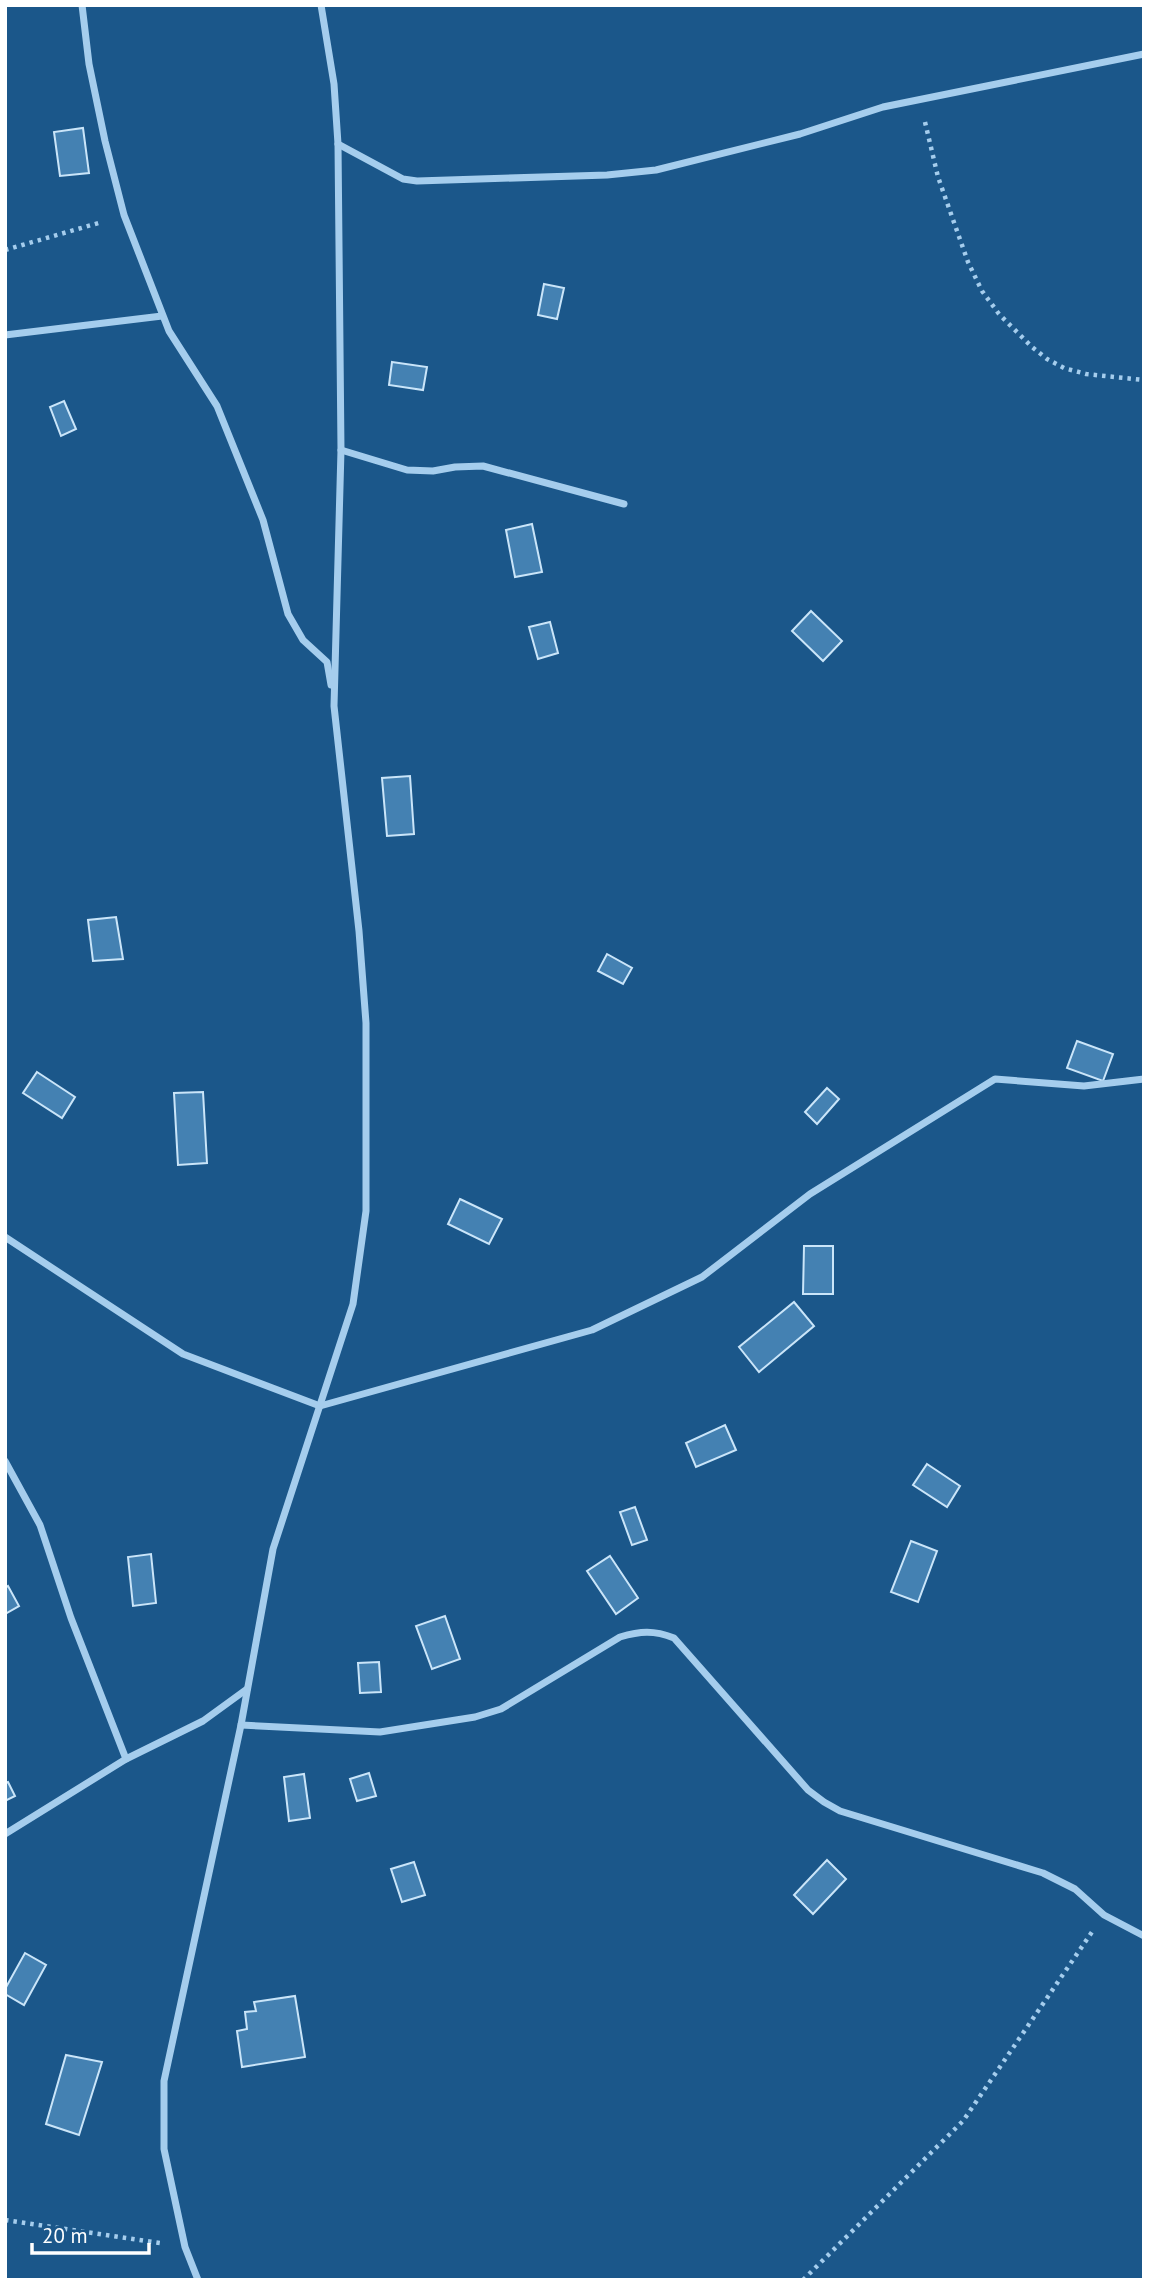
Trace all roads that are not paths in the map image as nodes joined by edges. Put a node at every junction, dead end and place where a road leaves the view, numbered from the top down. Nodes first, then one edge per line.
1 (82, 5) edge
2 (321, 5) edge
3 (1144, 54) edge
4 (338, 144) junction
5 (162, 316) junction
6 (5, 335) edge
7 (341, 450) junction
8 (624, 504) dead end
9 (334, 706) junction
10 (1144, 1079) edge
11 (5, 1237) edge
12 (320, 1406) junction
13 (5, 1461) edge
14 (247, 1689) junction
15 (241, 1725) junction
16 (126, 1759) junction
17 (5, 1834) edge
18 (1144, 1937) edge
19 (198, 2280) edge

1 - 5 street
2 - 4 street
3 - 4 street
4 - 7 street
5 - 6 street
5 - 9 street
7 - 8 street
7 - 9 street
9 - 12 street
10 - 12 street
11 - 12 street
12 - 14 street
13 - 16 street
14 - 15 street
14 - 16 street
15 - 18 street
15 - 19 street
16 - 17 street

